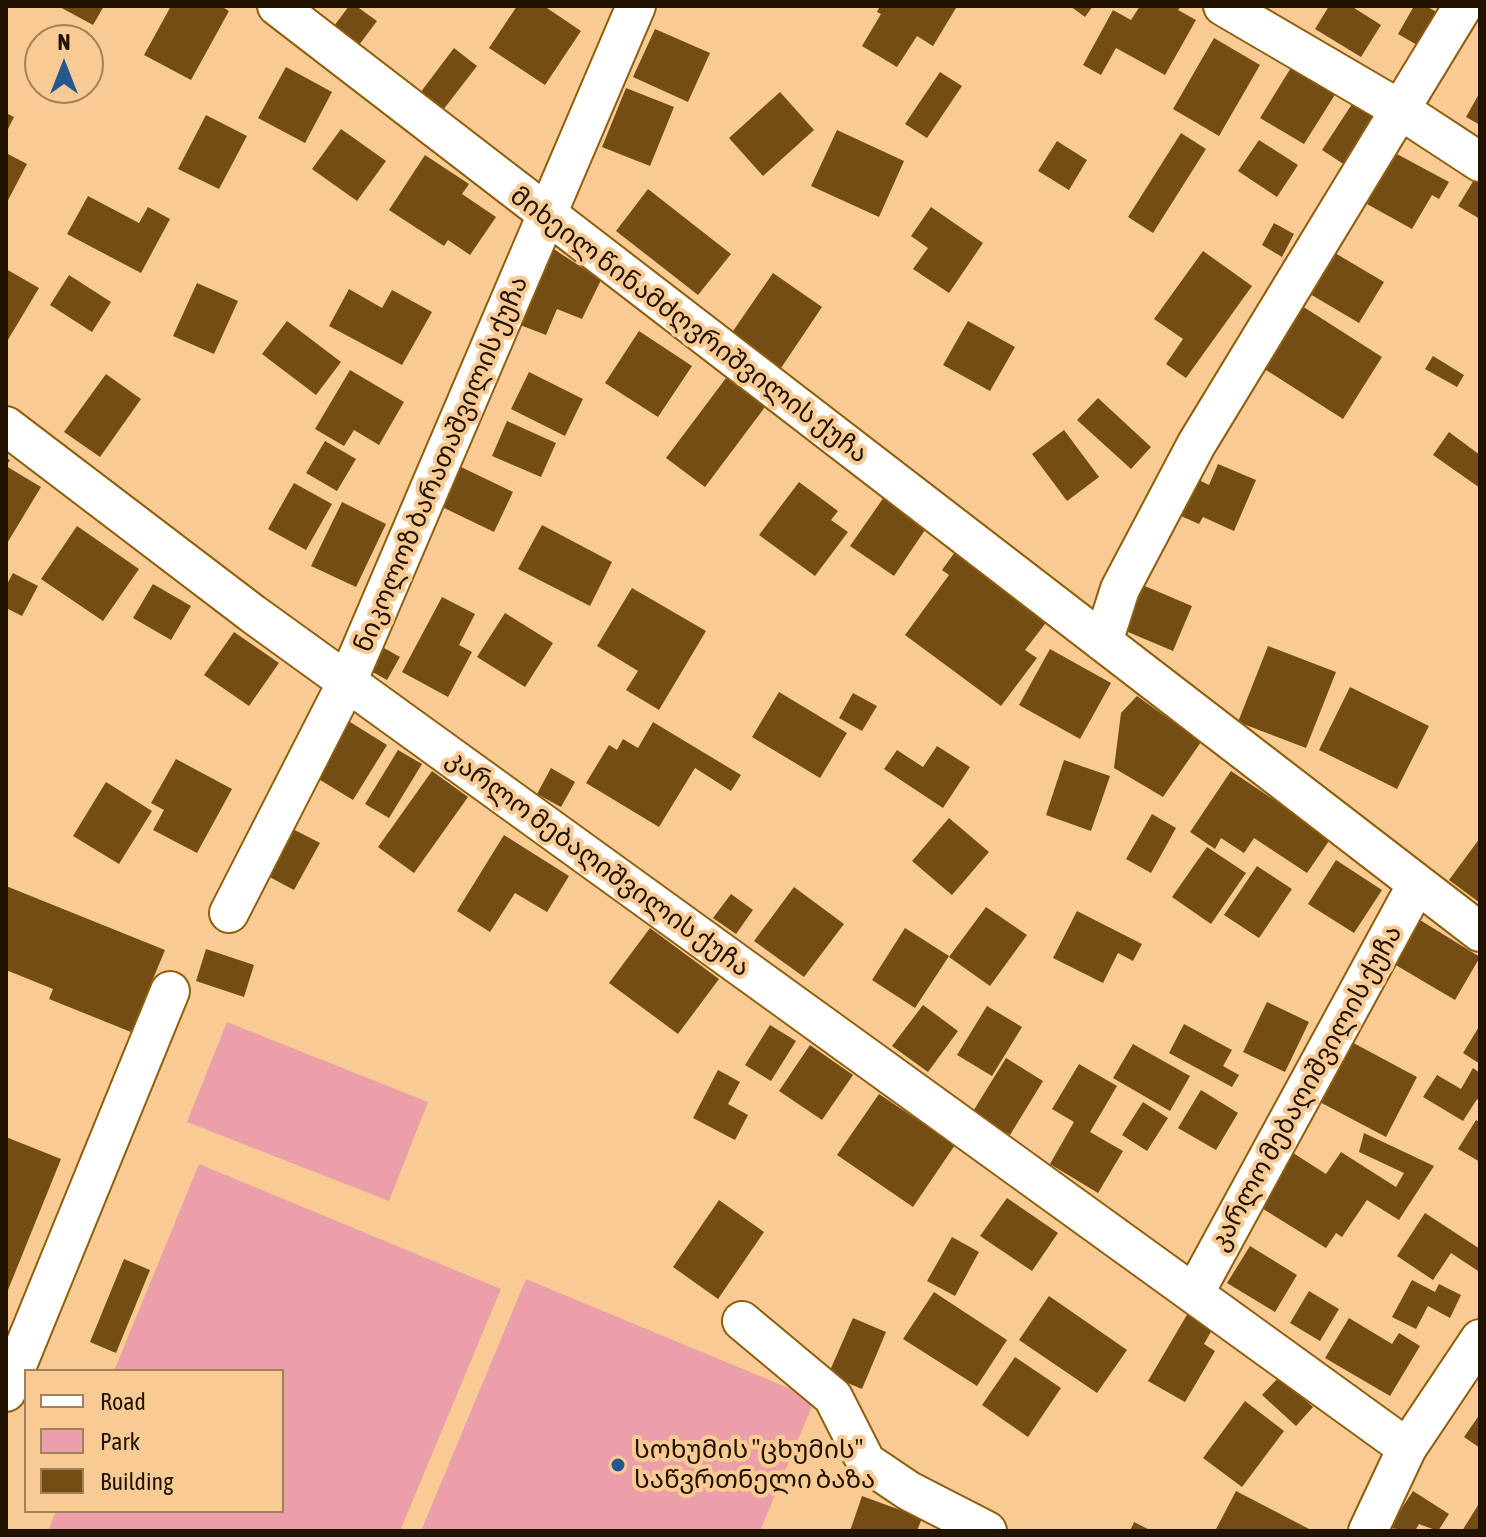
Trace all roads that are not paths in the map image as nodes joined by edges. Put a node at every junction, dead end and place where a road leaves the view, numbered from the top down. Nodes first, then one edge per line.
1 (277, 6) edge
2 (636, 6) edge
3 (1223, 6) edge
4 (1463, 6) edge
5 (1399, 109) junction
6 (1480, 162) edge
7 (547, 217) junction
8 (6, 426) edge
9 (1103, 642) junction
10 (347, 682) junction
11 (1417, 884) junction
12 (229, 913) dead end
13 (1480, 932) edge
14 (170, 991) dead end
15 (1195, 1292) junction
16 (742, 1321) dead end
17 (1480, 1339) edge
18 (6, 1392) edge
19 (1407, 1448) junction
20 (987, 1531) edge
21 (1368, 1531) edge

1 - 7 street, მიხეილ წინამძღვრიშვილის ქუჩა
2 - 7 street, ნიკოლოზ ბარათაშვილის ქუჩა
3 - 5 street
4 - 5 street
5 - 6 street
5 - 9 street
7 - 9 street, მიხეილ წინამძღვრიშვილის ქუჩა
7 - 10 street, ნიკოლოზ ბარათაშვილის ქუჩა
8 - 10 street, კარლო მებაღიშვილის ქუჩა
9 - 11 street, მიხეილ წინამძღვრიშვილის ქუჩა
10 - 12 street, ნიკოლოზ ბარათაშვილის ქუჩა
10 - 15 street, კარლო მებაღიშვილის ქუჩა
11 - 13 street, მიხეილ წინამძღვრიშვილის ქუჩა
11 - 15 street, კარლო მებაღიშვილის ქუჩა
14 - 18 street
15 - 19 street, კარლო მებაღიშვილის ქუჩა
16 - 20 street
17 - 19 street
19 - 21 street

